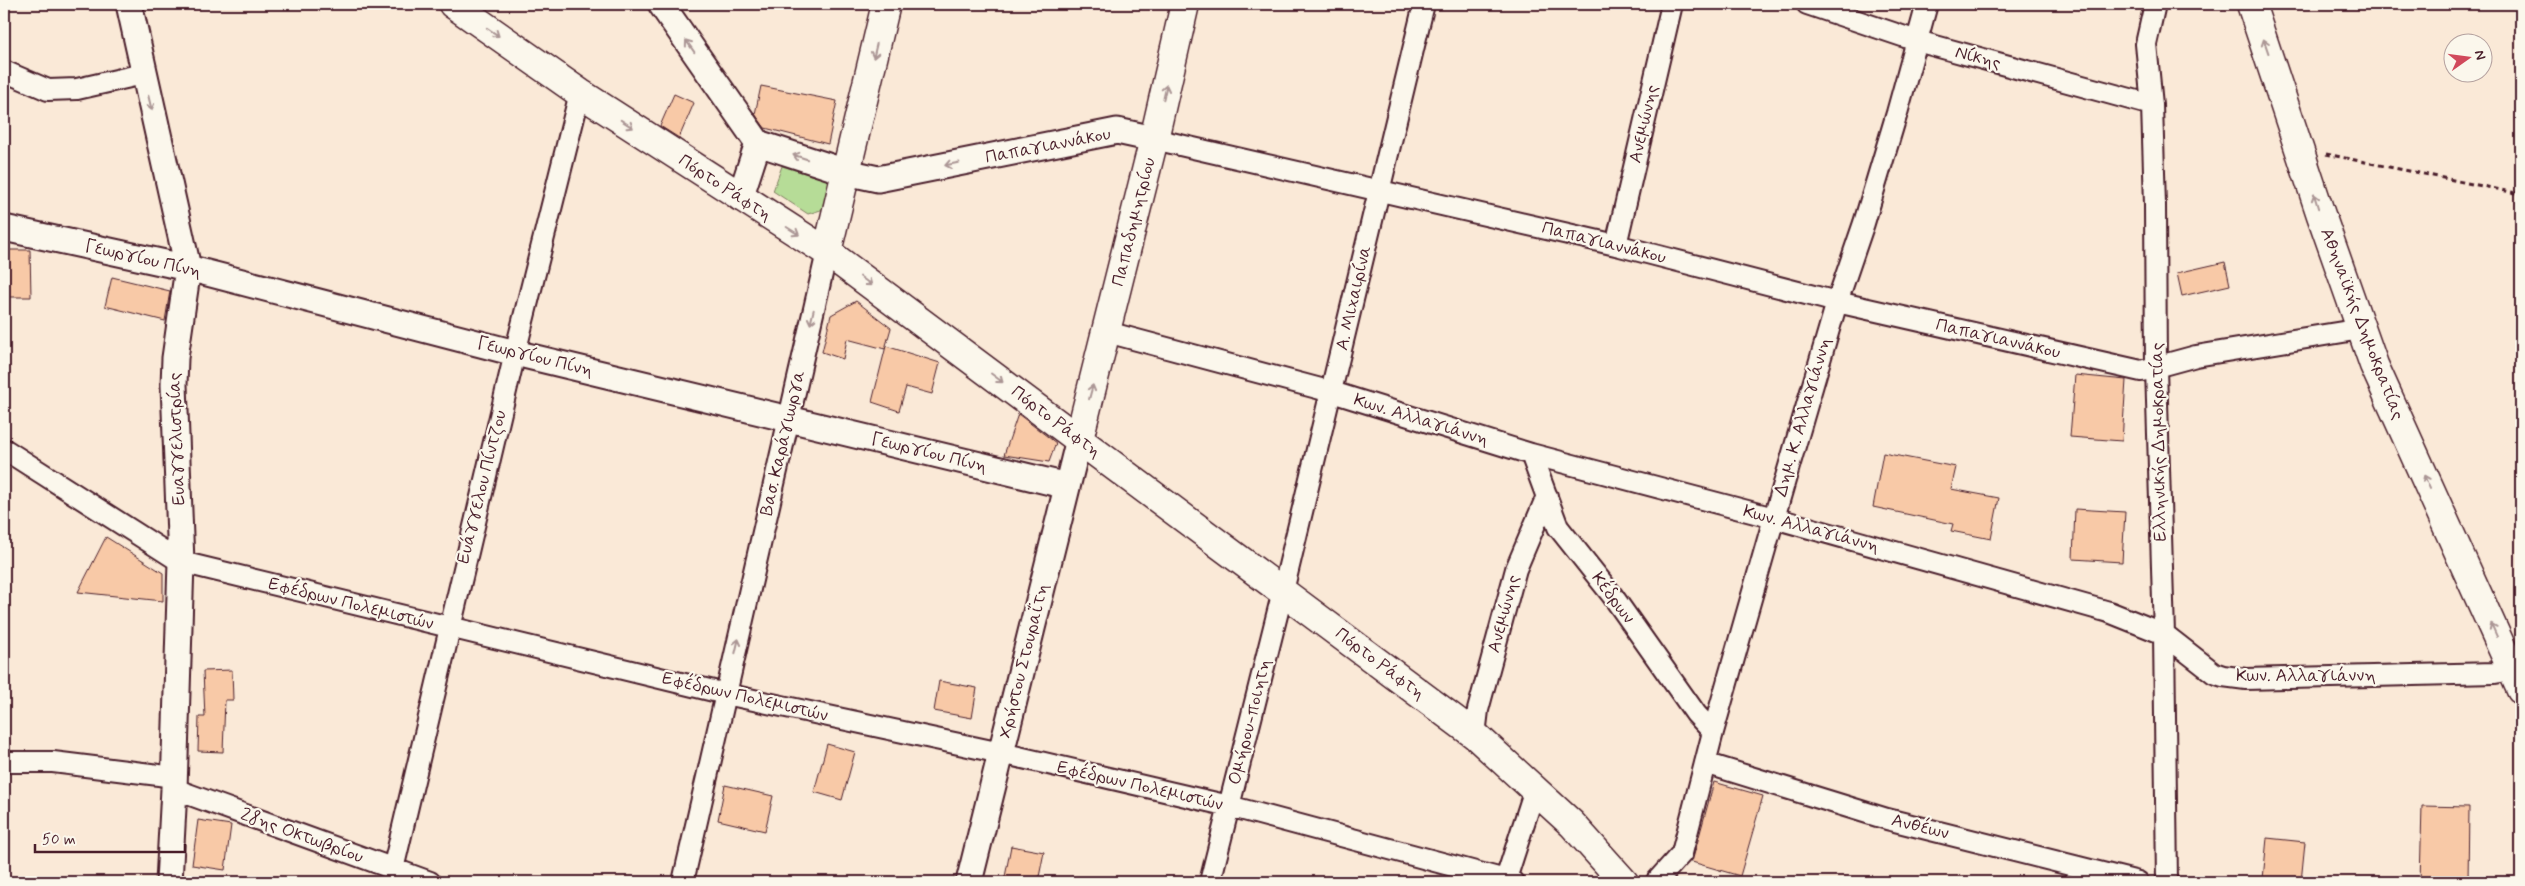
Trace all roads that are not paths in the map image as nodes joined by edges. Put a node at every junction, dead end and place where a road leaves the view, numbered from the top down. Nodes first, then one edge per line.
1 (129, 4) edge
2 (454, 4) edge
3 (661, 4) edge
4 (886, 4) edge
5 (1185, 4) edge
6 (1424, 4) edge
7 (1672, 4) edge
8 (1806, 4) edge
9 (1927, 4) edge
10 (2155, 4) edge
11 (2251, 4) edge
12 (1917, 41) junction
13 (4, 71) edge
14 (143, 74) junction
15 (580, 93) junction
16 (2152, 105) junction
17 (1154, 139) junction
18 (758, 143) junction
19 (846, 172) junction
20 (1380, 190) junction
21 (740, 198) junction
22 (4, 228) edge
23 (1616, 245) junction
24 (827, 252) junction
25 (188, 268) junction
26 (1837, 302) junction
27 (2361, 329) junction
28 (1107, 332) junction
29 (515, 353) junction
30 (2156, 368) junction
31 (1332, 392) junction
32 (789, 418) junction
33 (1079, 439) junction
34 (4, 449) edge
35 (1531, 454) junction
36 (1067, 486) junction
37 (1547, 496) junction
38 (1774, 518) junction
39 (181, 562) junction
40 (1284, 591) junction
41 (448, 628) junction
42 (2164, 634) junction
43 (2517, 680) edge
44 (726, 694) junction
45 (1713, 732) junction
46 (1475, 735) junction
47 (1001, 753) junction
48 (4, 762) edge
49 (1705, 763) junction
50 (174, 783) junction
51 (1535, 789) junction
52 (1229, 806) junction
53 (391, 876) edge
54 (1508, 881) edge
55 (169, 882) edge
56 (430, 882) edge
57 (683, 882) edge
58 (969, 882) edge
59 (1210, 882) edge
60 (1624, 882) edge
61 (1656, 882) edge
62 (2138, 882) edge
63 (2167, 882) edge

1 - 14 street, Ευαγγελιστρίας
2 -> 15 main road, Πόρτο Ράφτη
18 -> 3 street
4 -> 19 main road, Βασ. Καράγιωργα
17 -> 5 main road, Παπαδημητρίου
6 - 20 street, Α. Μιχαιρίνα
7 - 23 street, Ανεμώνης
8 - 12 street, Νίκης
9 - 12 street, Δημ. Κ. Αλλαγιάννη
10 - 16 street, Ελληνικής Δημοκρατίας
27 -> 11 main road, Αθηναϊκής Δημοκρατίας
12 - 16 street, Νίκης
12 - 26 street, Δημ. Κ. Αλλαγιάννη
13 - 14 street
14 -> 25 street, Ευαγγελιστρίας
15 -> 21 main road, Πόρτο Ράφτη
15 - 29 street, Ευάγγελου Πίντζου
16 - 30 street, Ελληνικής Δημοκρατίας
17 -> 19 street, Παπαγιαννάκου
17 - 20 street, Παπαγιαννάκου
17 - 28 main road, Παπαδημητρίου
19 -> 18 street, Παπαγιαννάκου
18 - 21 street
19 - 24 main road, Βασ. Καράγιωργα
20 - 23 street, Παπαγιαννάκου
20 - 31 street, Α. Μιχαιρίνα
21 -> 24 main road, Πόρτο Ράφτη
22 - 25 street, Γεωργίου Πίνη
23 - 26 street, Παπαγιαννάκου
24 -> 32 street, Βασ. Καράγιωργα
24 -> 33 main road, Πόρτο Ράφτη
25 - 29 street, Γεωργίου Πίνη
25 - 39 street, Ευαγγελιστρίας
26 - 30 street, Παπαγιαννάκου
26 - 38 street, Δημ. Κ. Αλλαγιάννη
27 - 30 street, Παπαγιαννάκου
43 -> 27 main road, Αθηναϊκής Δημοκρατίας
28 - 31 street, Κων. Αλλαγιάννη
33 -> 28 main road, Παπαδημητρίου
29 - 32 street, Γεωργίου Πίνη
29 - 41 street, Ευάγγελου Πίντζου
30 - 42 street, Ελληνικής Δημοκρατίας
31 - 35 street, Κων. Αλλαγιάννη
31 - 40 street, Α. Μιχαιρίνα
32 - 36 street, Γεωργίου Πίνη
44 -> 32 street, Βασ. Καράγιωργα
33 - 36 street, Χρήστου Στουραΐτη
33 - 40 main road, Πόρτο Ράφτη
34 - 39 street, Εφέδρων Πολεμιστών
35 - 37 street, Κέδρων
35 - 38 street, Κων. Αλλαγιάννη
36 - 47 street, Χρήστου Στουραΐτη
37 - 45 street, Κέδρων
37 - 46 street, Ανεμώνης
38 - 42 street, Κων. Αλλαγιάννη
38 - 45 street, Δημ. Κ. Αλλαγιάννη
39 - 41 street, Εφέδρων Πολεμιστών
39 - 50 street, Ευαγγελιστρίας
40 - 46 main road, Πόρτο Ράφτη
40 - 52 street, Ομήρου-ποιητη
41 - 44 street, Εφέδρων Πολεμιστών
41 - 53 street, Ευάγγελου Πίντζου
42 - 43 street, Κων. Αλλαγιάννη
42 - 63 street, Ελληνικής Δημοκρατίας
44 - 47 street, Εφέδρων Πολεμιστών
44 - 57 street, Βασ. Καράγιωργα
45 - 49 street, Δημ. Κ. Αλλαγιάννη
46 - 51 main road, Πόρτο Ράφτη
47 - 52 street, Εφέδρων Πολεμιστών
47 - 58 street, Χρήστου Στουραΐτη
48 - 50 street, 28ης Οκτωβρίου
49 - 61 street, Δημ. Κ. Αλλαγιάννη
49 - 62 street, Ανθέων
50 - 53 street, 28ης Οκτωβρίου
50 - 55 street, Ευαγγελιστρίας
51 - 54 street
51 - 60 main road, Πόρτο Ράφτη
52 - 54 street, Εφέδρων Πολεμιστών
52 - 59 street, Ομήρου-ποιητη
53 - 56 street, 28ης Οκτωβρίου

